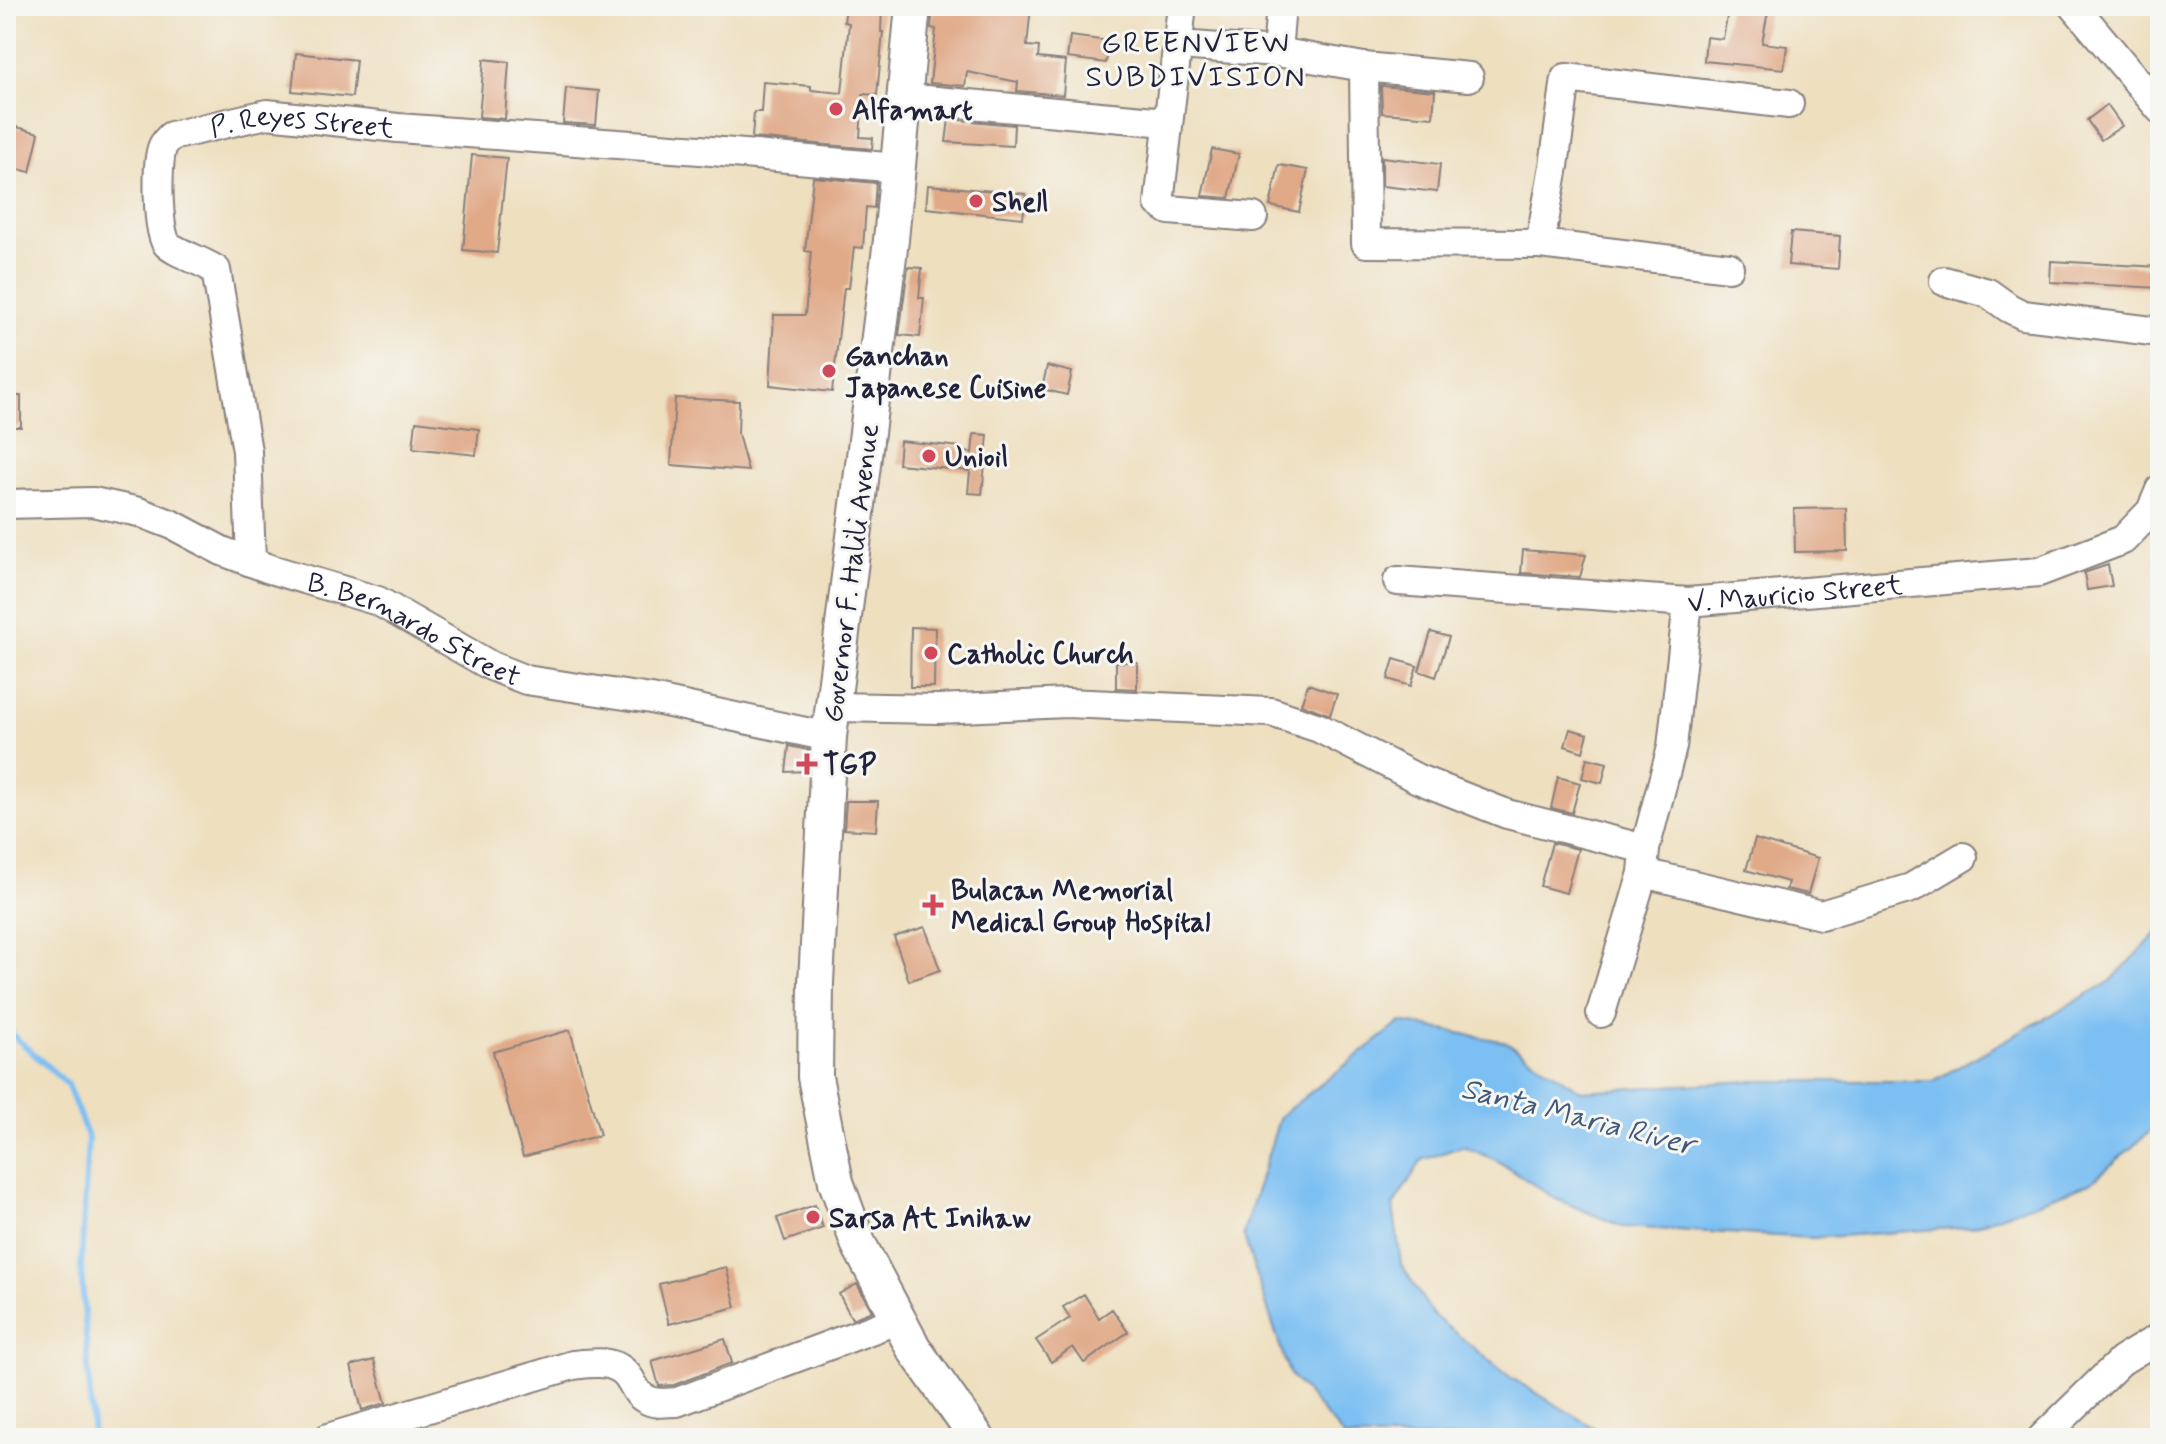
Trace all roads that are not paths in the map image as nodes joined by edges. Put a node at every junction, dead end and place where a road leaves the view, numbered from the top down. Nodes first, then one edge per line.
1 (913, 6) edge
2 (1182, 6) edge
3 (1281, 6) edge
4 (2074, 6) edge
5 (1178, 45) junction
6 (1277, 52) junction
7 (1364, 67) junction
8 (1469, 77) dead end
9 (904, 98) junction
10 (1789, 104) dead end
11 (2160, 109) edge
12 (1166, 122) junction
13 (897, 168) junction
14 (1253, 217) dead end
15 (1540, 244) junction
16 (1729, 267) dead end
17 (1944, 281) dead end
18 (2160, 332) edge
19 (6, 504) edge
20 (2157, 505) edge
21 (251, 562) junction
22 (1398, 581) dead end
23 (1688, 602) junction
24 (831, 722) junction
25 (1963, 857) dead end
26 (1644, 861) junction
27 (1601, 1013) dead end
28 (897, 1320) junction
29 (2160, 1337) edge
30 (328, 1438) edge
31 (977, 1438) edge
32 (2042, 1438) edge

1 - 9 main road, Governor F. Halili Avenue
2 - 5 street
3 - 6 street
4 - 11 street
5 - 6 street
5 - 12 street
6 - 7 street
7 - 8 street
7 - 15 street
9 - 12 street
9 - 13 main road, Governor F. Halili Avenue
10 - 15 street
12 - 14 street
13 - 21 street, P. Reyes Street
13 - 24 main road, Governor F. Halili Avenue
15 - 16 street
17 - 18 street
19 - 21 street, B. Bernardo Street
20 - 23 street, V. Mauricio Street
21 - 24 street, B. Bernardo Street
22 - 23 street, V. Mauricio Street
23 - 26 street
24 - 26 street, B. Bernardo Street
24 - 28 main road, Governor F. Halili Avenue
25 - 26 street, B. Bernardo Street
26 - 27 street
28 - 30 street
28 - 31 main road, Governor F. Halili Avenue
29 - 32 street

